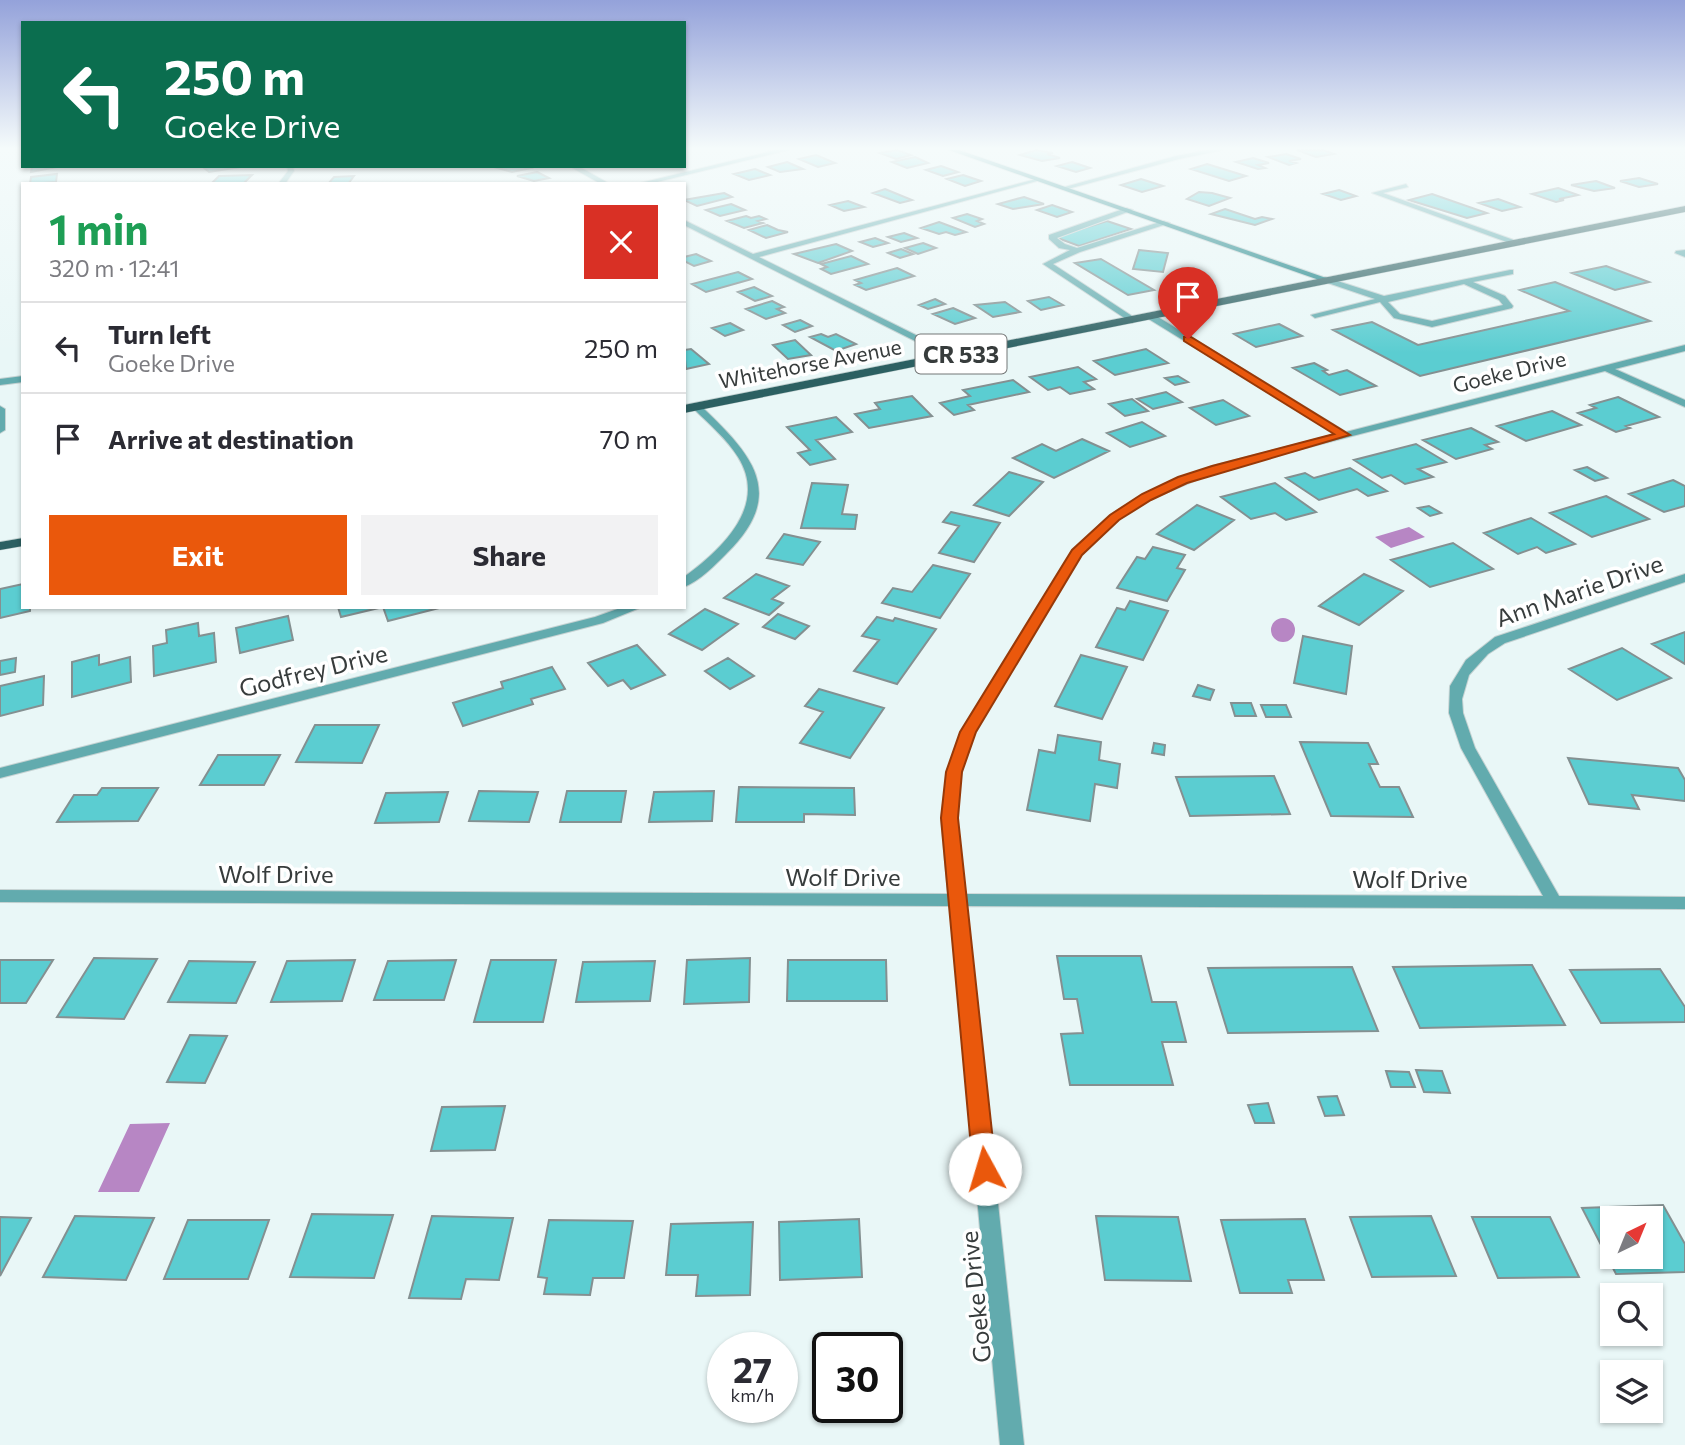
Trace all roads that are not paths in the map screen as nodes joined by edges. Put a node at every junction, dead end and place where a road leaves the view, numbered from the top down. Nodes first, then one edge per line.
1 (898, 217) edge
2 (1108, 217) edge
3 (1150, 217) edge
4 (1445, 217) edge
5 (1644, 217) edge
6 (686, 223) edge
7 (1166, 223) junction
8 (1518, 243) junction
9 (1077, 250) junction
10 (753, 256) junction
11 (1510, 272) dead end
12 (1325, 279) junction
13 (1466, 282) junction
14 (1384, 299) junction
15 (1315, 315) dead end
16 (1150, 316) junction
17 (1132, 320) junction
18 (1685, 348) edge
19 (951, 356) junction
20 (1605, 368) junction
21 (21, 379) edge
22 (0, 382) edge
23 (1685, 404) edge
24 (697, 407) junction
25 (0, 409) edge
26 (686, 409) edge
27 (0, 430) edge
28 (1344, 435) junction
29 (21, 542) edge
30 (0, 546) edge
31 (1685, 578) edge
32 (686, 582) edge
33 (630, 609) edge
34 (0, 773) edge
35 (0, 896) edge
36 (957, 901) junction
37 (1555, 903) junction
38 (1685, 903) edge
39 (1012, 1445) edge

1 - 10 street
2 - 9 street
3 - 7 main road
4 - 8 street
5 - 8 main road, Whitehorse Avenue / CR 533
6 - 10 street
7 - 9 street
7 - 12 main road
8 - 12 main road, Whitehorse Avenue / CR 533
9 - 17 street
10 - 19 street
11 - 13 street
12 - 14 street
12 - 16 main road, Whitehorse Avenue / CR 533
13 - 14 street
13 - 14 street
14 - 15 street
16 - 17 main road, Whitehorse Avenue / CR 533
16 - 28 street
17 - 19 main road, Whitehorse Avenue / CR 533
18 - 20 street, Goeke Drive
19 - 24 main road, Whitehorse Avenue / CR 533
20 - 23 street
20 - 28 street, Goeke Drive
21 - 22 street
24 - 26 main road, Whitehorse Avenue / CR 533
24 - 32 street
25 - 27 street
28 - 36 street, Goeke Drive
29 - 30 main road
31 - 37 street, Ann Marie Drive
33 - 34 street, Godfrey Drive
35 - 36 street, Wolf Drive
36 - 37 street, Wolf Drive
36 - 39 street, Goeke Drive
37 - 38 street, Wolf Drive

